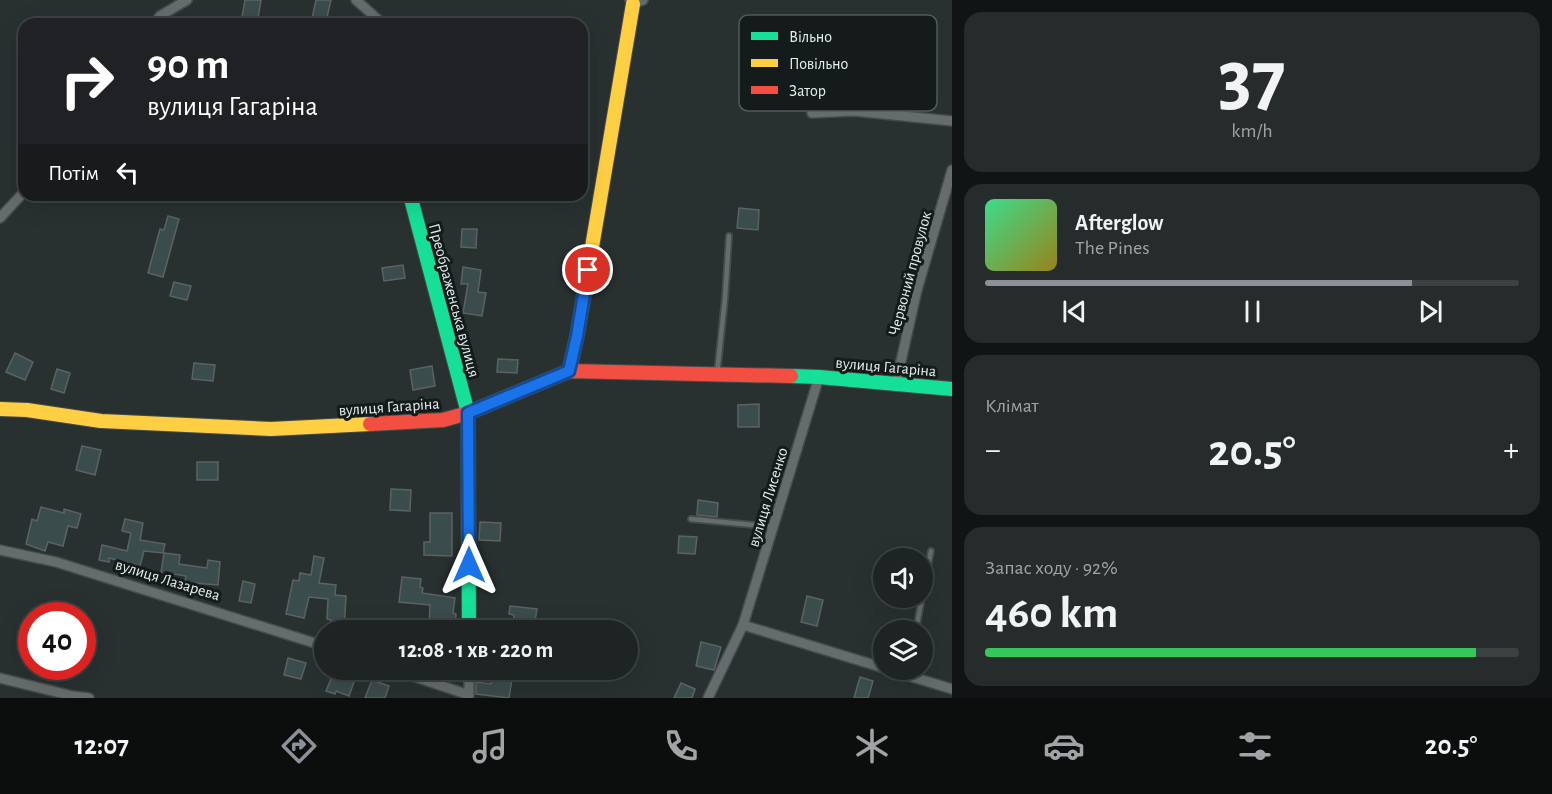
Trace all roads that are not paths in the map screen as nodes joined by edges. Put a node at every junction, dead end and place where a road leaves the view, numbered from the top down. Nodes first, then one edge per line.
1 (187, 0) edge
2 (356, 0) edge
3 (635, 1) edge
4 (158, 18) edge
5 (376, 18) edge
6 (812, 113) dead end
7 (952, 121) edge
8 (952, 170) edge
9 (18, 198) edge
10 (412, 201) edge
11 (0, 218) edge
12 (729, 236) dead end
13 (569, 371) junction
14 (717, 375) junction
15 (819, 377) junction
16 (896, 383) junction
17 (952, 389) edge
18 (0, 409) edge
19 (468, 413) junction
20 (691, 519) dead end
21 (774, 527) junction
22 (0, 550) edge
23 (469, 620) edge
24 (743, 625) junction
25 (314, 643) edge
26 (873, 665) edge
27 (0, 678) edge
28 (424, 680) edge
29 (469, 680) edge
30 (928, 680) edge
31 (952, 689) edge
32 (470, 696) edge
33 (89, 698) edge
34 (708, 698) edge

1 - 4 street
2 - 5 street
3 - 13 street
6 - 7 street
8 - 16 street, Червоний провулок
9 - 11 street
10 - 19 street, Преображенська вулиця
12 - 14 lane
13 - 14 street, вулиця Гагаріна
13 - 19 street, вулиця Гагаріна
14 - 15 street, вулиця Гагаріна
15 - 16 street, вулиця Гагаріна
15 - 21 street, вулиця Лисенко
16 - 17 street, вулиця Гагаріна
18 - 19 street, вулиця Гагаріна
19 - 23 street
20 - 21 lane
21 - 24 street, вулиця Лисенко
22 - 25 street, вулиця Лазарева
24 - 26 street
24 - 34 street, вулиця Лисенко
27 - 33 street
28 - 32 street
29 - 32 street
30 - 31 street

